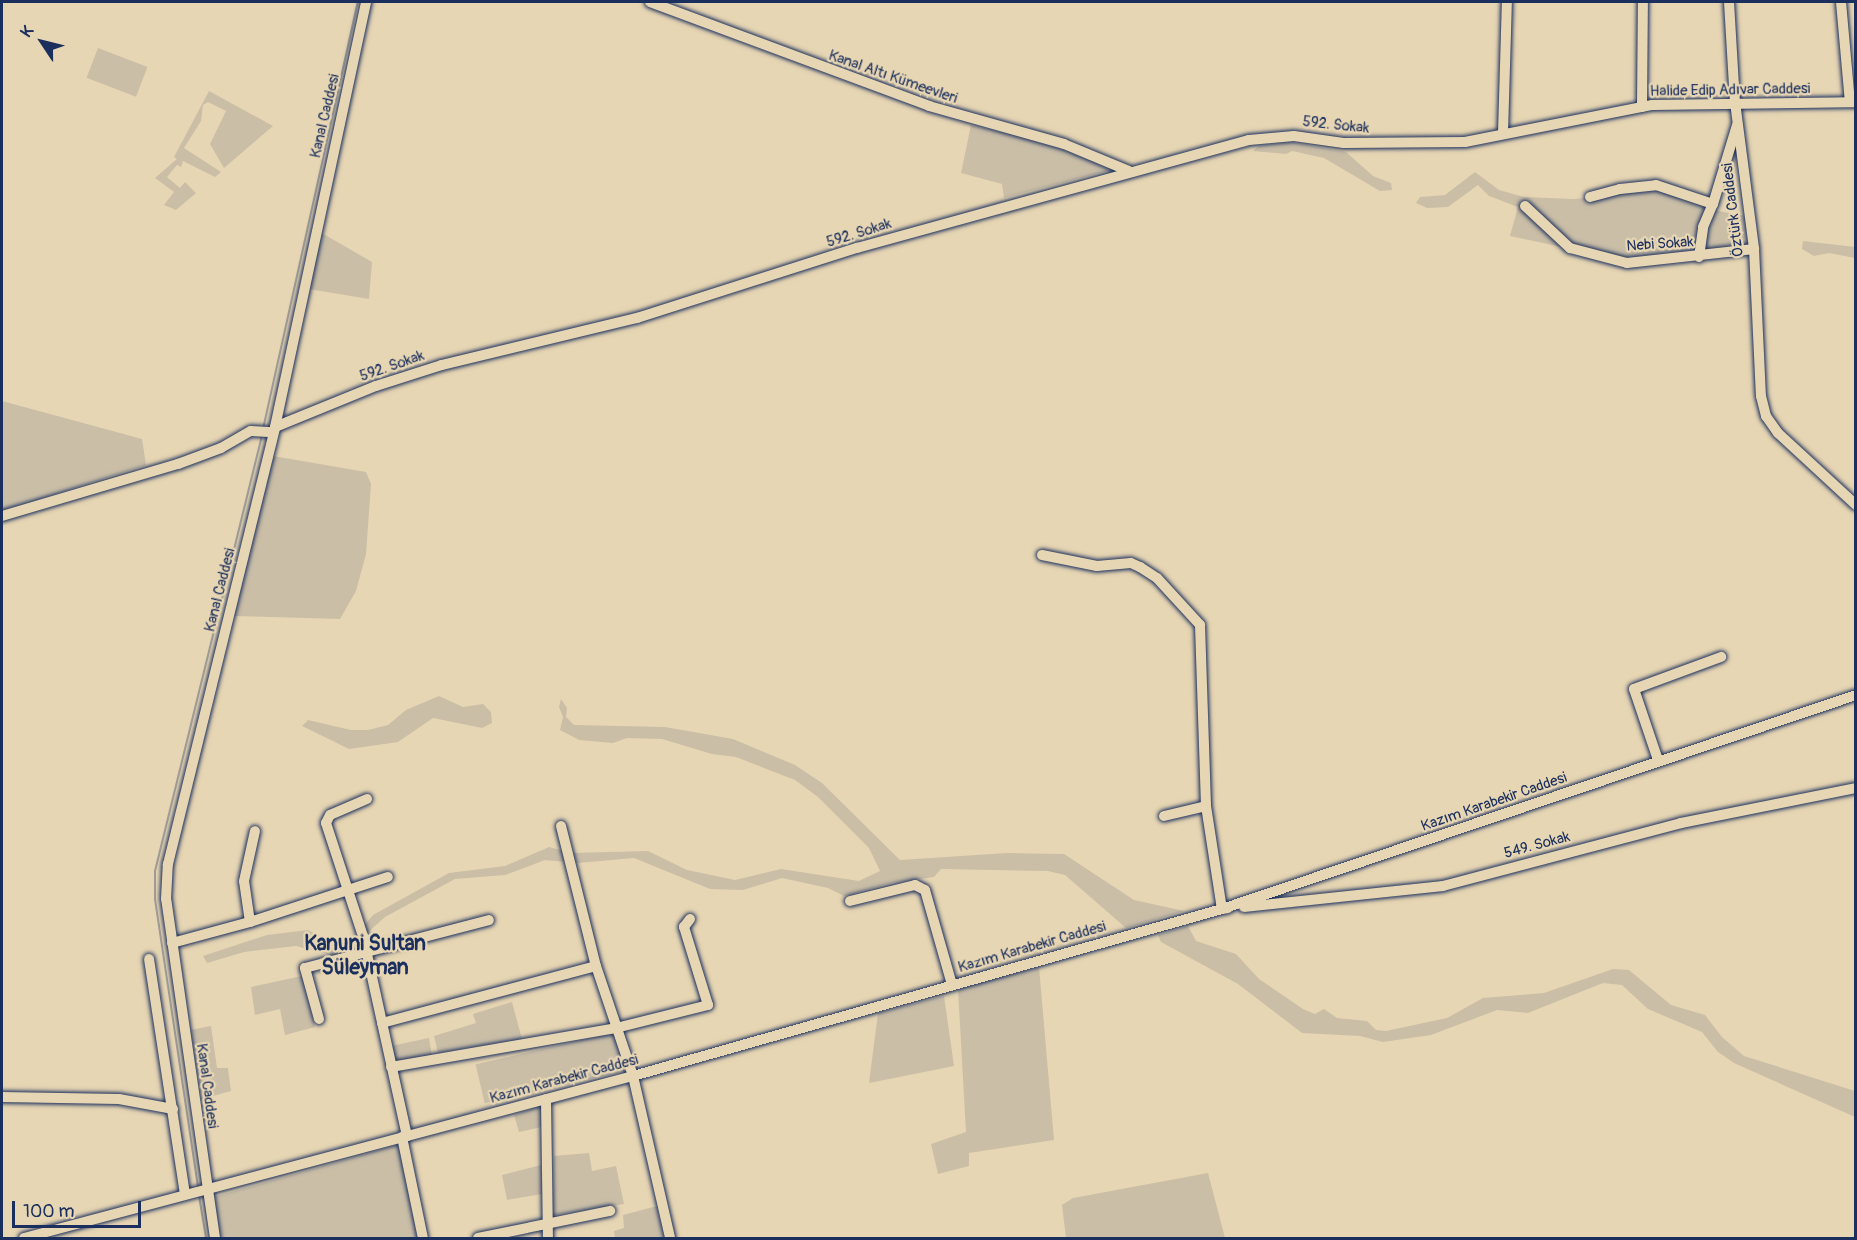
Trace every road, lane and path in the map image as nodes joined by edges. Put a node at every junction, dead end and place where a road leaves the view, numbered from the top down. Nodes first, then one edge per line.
1 (366, 2) edge
2 (650, 2) edge
3 (1507, 2) edge
4 (1643, 2) edge
5 (1730, 2) edge
6 (1840, 2) edge
7 (1735, 102) junction
8 (1853, 102) edge
9 (1642, 106) junction
10 (1738, 122) junction
11 (1503, 133) junction
12 (1466, 142) joint
13 (1129, 171) junction
14 (1590, 197) dead end
15 (1713, 204) junction
16 (1525, 206) dead end
17 (1754, 249) junction
18 (1699, 257) junction
19 (268, 430) junction
20 (1856, 505) edge
21 (2, 516) edge
22 (1042, 555) dead end
23 (1721, 657) dead end
24 (1856, 695) edge
25 (1658, 760) junction
26 (1856, 788) edge
27 (367, 799) dead end
28 (1206, 806) junction
29 (1164, 816) dead end
30 (561, 826) dead end
31 (255, 831) dead end
32 (388, 877) dead end
33 (346, 891) junction
34 (850, 901) dead end
35 (1222, 909) junction
36 (690, 919) dead end
37 (489, 920) dead end
38 (250, 922) junction
39 (172, 943) junction
40 (364, 952) junction
41 (148, 958) dead end
42 (596, 966) junction
43 (952, 985) junction
44 (319, 1019) dead end
45 (382, 1023) junction
46 (616, 1028) junction
47 (391, 1066) junction
48 (633, 1076) junction
49 (2, 1098) edge
50 (546, 1099) junction
51 (173, 1110) junction
52 (405, 1137) junction
53 (207, 1190) junction
54 (188, 1194) junction
55 (610, 1211) dead end
56 (548, 1224) junction
57 (24, 1239) edge
58 (215, 1239) edge
59 (423, 1239) edge
60 (478, 1239) edge
61 (548, 1239) edge
62 (670, 1239) edge

1 - 19 street, Kanal Caddesi
2 - 13 street, Kanal Altı Kümeevleri
3 - 11 street
4 - 9 street
5 - 7 street, Öztürk Caddesi
6 - 8 street
7 - 8 street, Halide Edip Adıvar Caddesi
7 - 9 street, Halide Edip Adıvar Caddesi
7 - 10 street, Öztürk Caddesi
9 - 11 street, Halide Edip Adıvar Caddesi
10 - 15 street
10 - 17 street, Öztürk Caddesi
11 - 12 street, Halide Edip Adıvar Caddesi
12 - 13 street, 592. Sokak
13 - 19 street, 592. Sokak
14 - 15 street
15 - 18 street
16 - 18 street, Nebi Sokak
17 - 18 street, Nebi Sokak
17 - 20 street, Öztürk Caddesi
19 - 21 street, 592. Sokak
19 - 39 street, Kanal Caddesi
22 - 28 street
23 - 25 street
24 - 25 street, Kazım Karabekir Caddesi
25 - 35 street, Kazım Karabekir Caddesi
26 - 35 street, 549. Sokak
27 - 33 street
28 - 29 street
28 - 35 street
30 - 42 street
31 - 38 street
32 - 33 street
33 - 38 street
33 - 40 street
34 - 43 street
35 - 43 street, Kazım Karabekir Caddesi
36 - 46 street
37 - 40 street
38 - 39 street
39 - 53 street, Kanal Caddesi
40 - 44 street
40 - 45 street
41 - 51 street
42 - 45 street
42 - 46 street
43 - 48 street, Kazım Karabekir Caddesi
45 - 47 street
46 - 47 street
46 - 48 street
47 - 52 street
48 - 50 street, Kazım Karabekir Caddesi
48 - 62 street
49 - 51 street
50 - 52 street, Kazım Karabekir Caddesi
50 - 56 street
51 - 54 street
52 - 53 street, Kazım Karabekir Caddesi
52 - 59 street
53 - 54 street, Kazım Karabekir Caddesi
53 - 58 street, Kanal Caddesi
54 - 57 street
55 - 56 street
56 - 60 street
56 - 61 street

